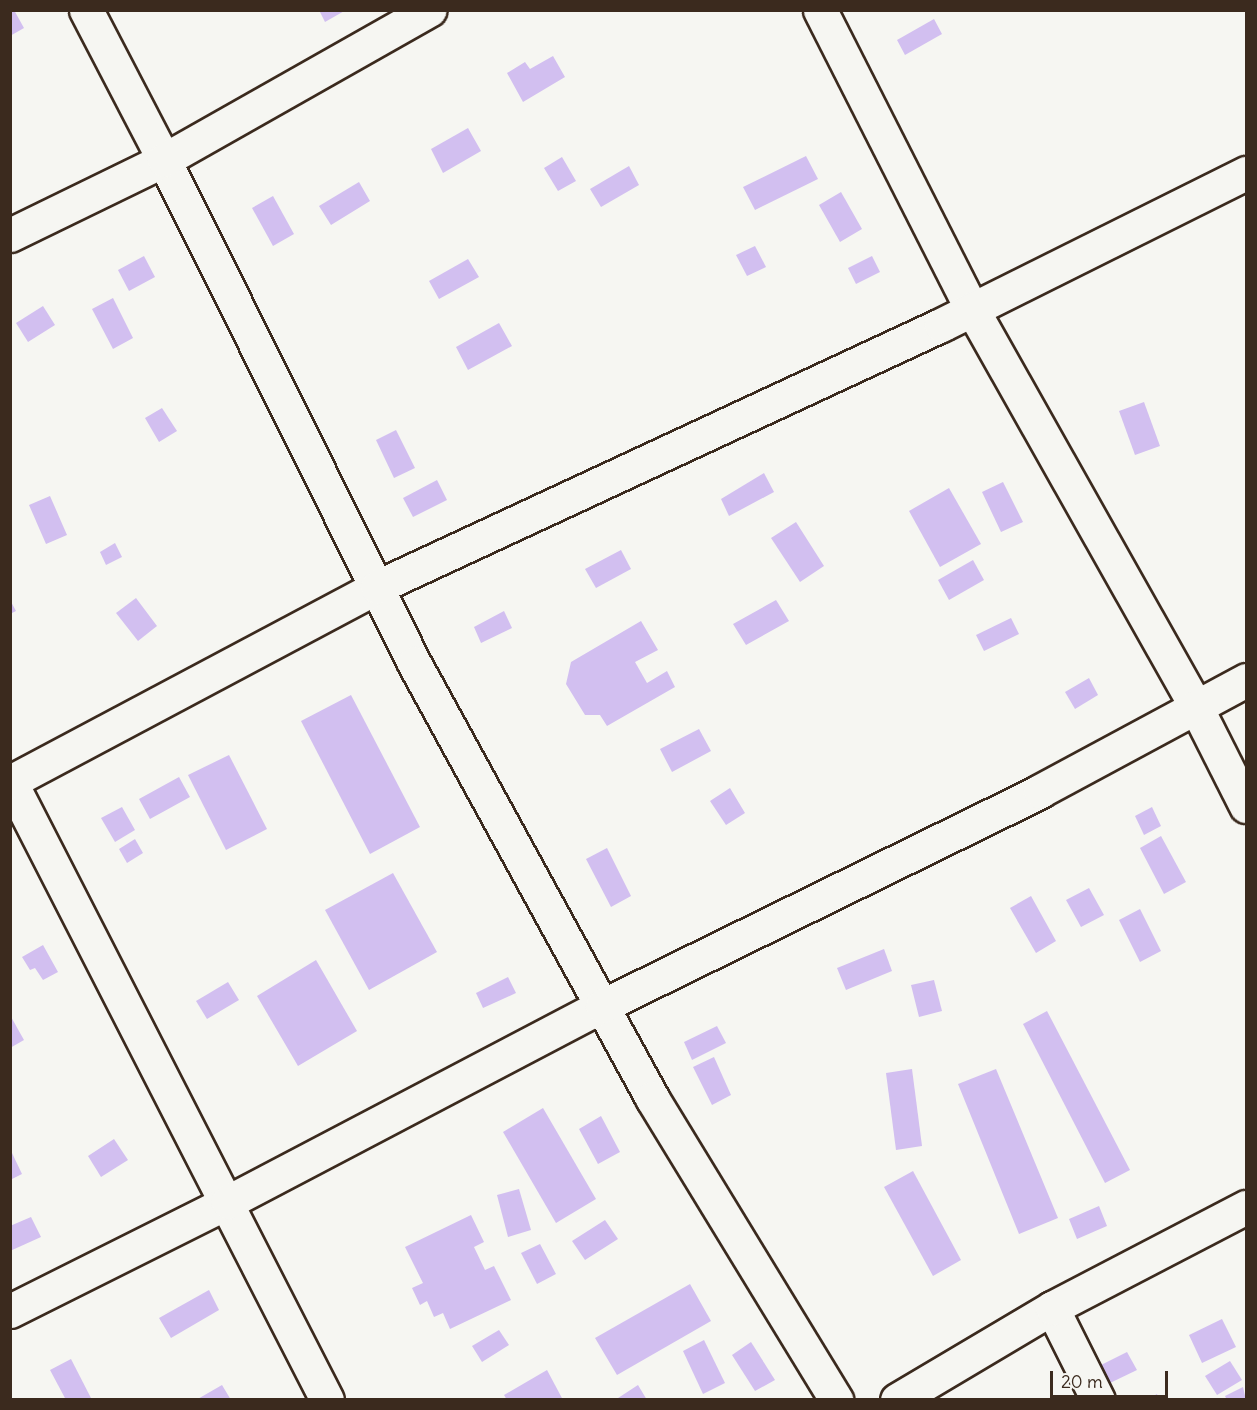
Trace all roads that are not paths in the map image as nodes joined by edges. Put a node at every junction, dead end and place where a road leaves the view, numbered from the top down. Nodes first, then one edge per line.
1 (86, 10) edge
2 (429, 10) edge
3 (820, 10) edge
4 (164, 160) junction
5 (1246, 173) edge
6 (10, 236) edge
7 (972, 309) junction
8 (377, 587) junction
9 (1246, 680) edge
10 (1196, 707) junction
11 (11, 782) edge
12 (1246, 806) edge
13 (602, 1006) junction
14 (228, 1202) junction
15 (1246, 1207) edge
16 (1052, 1308) junction
17 (10, 1311) edge
18 (327, 1400) edge
19 (836, 1400) edge
20 (897, 1400) edge
21 (1098, 1400) edge

1 - 4 street
2 - 4 street
3 - 7 street
4 - 6 street
4 - 8 street
5 - 7 street
7 - 8 street
7 - 10 street
8 - 11 street
8 - 13 street
9 - 10 street
10 - 12 street
10 - 13 street
11 - 14 street
13 - 14 street
13 - 19 street
14 - 17 street
14 - 18 street
15 - 16 street
16 - 20 street
16 - 21 street

